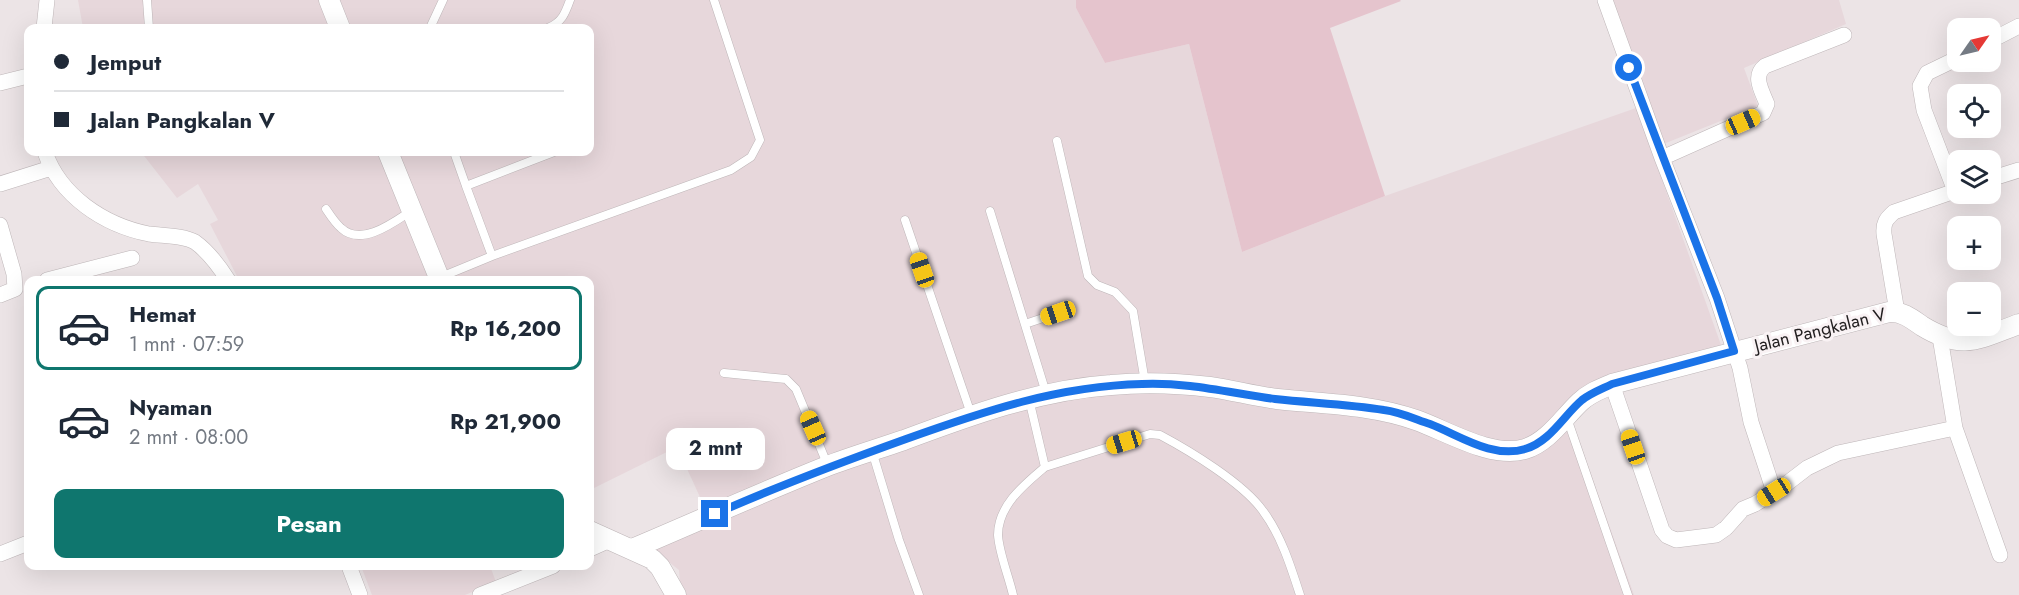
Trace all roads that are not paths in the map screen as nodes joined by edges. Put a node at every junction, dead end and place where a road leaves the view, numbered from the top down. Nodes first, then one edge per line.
1 (47, 0) edge
2 (147, 0) edge
3 (329, 0) edge
4 (443, 0) edge
5 (570, 0) edge
6 (714, 0) edge
7 (1605, 0) edge
8 (44, 24) edge
9 (149, 24) edge
10 (338, 24) edge
11 (432, 24) edge
12 (557, 24) edge
13 (2019, 26) edge
14 (1844, 35) dead end
15 (2001, 35) edge
16 (1947, 63) edge
17 (24, 77) edge
18 (0, 83) edge
19 (1057, 141) dead end
20 (46, 156) edge
21 (390, 156) edge
22 (455, 156) edge
23 (544, 156) edge
24 (1662, 158) junction
25 (51, 168) junction
26 (1947, 168) edge
27 (2018, 173) edge
28 (2001, 177) edge
29 (0, 184) edge
30 (466, 186) junction
31 (1947, 193) edge
32 (326, 209) dead end
33 (411, 211) junction
34 (990, 211) dead end
35 (905, 220) dead end
36 (0, 225) edge
37 (492, 256) junction
38 (132, 258) dead end
39 (62, 276) edge
40 (225, 276) edge
41 (439, 276) edge
42 (447, 276) edge
43 (22, 287) edge
44 (0, 295) edge
45 (1898, 312) junction
46 (1058, 313) dead end
47 (1025, 324) junction
48 (2019, 324) edge
49 (1940, 337) junction
50 (1734, 351) junction
51 (724, 373) dead end
52 (1146, 383) junction
53 (1612, 384) junction
54 (1038, 397) junction
55 (972, 415) junction
56 (1567, 417) junction
57 (1954, 428) junction
58 (872, 452) junction
59 (828, 466) junction
60 (1045, 466) junction
61 (1774, 492) junction
62 (594, 533) edge
63 (610, 540) junction
64 (24, 545) edge
65 (594, 547) edge
66 (633, 549) junction
67 (0, 554) edge
68 (2000, 555) dead end
69 (351, 570) edge
70 (544, 570) edge
71 (360, 595) edge
72 (480, 595) edge
73 (676, 595) edge
74 (919, 595) edge
75 (1013, 595) edge
76 (1300, 595) edge
77 (1628, 595) edge

1 - 8 street
2 - 9 lane
3 - 10 street
4 - 11 lane
5 - 12 lane
6 - 37 lane
7 - 24 street
13 - 15 street
14 - 24 street
16 - 26 street
17 - 18 street
19 - 52 lane
20 - 25 street
21 - 33 street
22 - 30 lane
23 - 30 lane
24 - 50 street
25 - 29 street
25 - 40 street
27 - 28 street
30 - 37 lane
31 - 45 street
32 - 33 lane
33 - 41 street
34 - 47 lane
35 - 55 lane
36 - 43 street
37 - 42 lane
38 - 39 street
43 - 44 street
45 - 49 street, Jalan Pangkalan V
45 - 50 street, Jalan Pangkalan V
46 - 47 lane
47 - 54 lane
48 - 49 street, Jalan Pangkalan V
49 - 57 street
50 - 53 street, Jalan Pangkalan V
50 - 61 street
51 - 59 lane
52 - 54 street, Jalan Pangkalan V
52 - 56 street, Jalan Pangkalan V
53 - 56 street, Jalan Pangkalan V
53 - 61 street
54 - 55 street, Jalan Pangkalan V
54 - 60 lane
55 - 58 street, Jalan Pangkalan V
56 - 77 lane
57 - 61 street
57 - 68 street
58 - 59 street, Jalan Pangkalan V
58 - 74 lane
59 - 66 street, Jalan Pangkalan V
60 - 75 lane
60 - 76 lane
62 - 63 street
63 - 65 street
63 - 66 street
64 - 67 street
66 - 73 street
69 - 71 street
70 - 72 street

